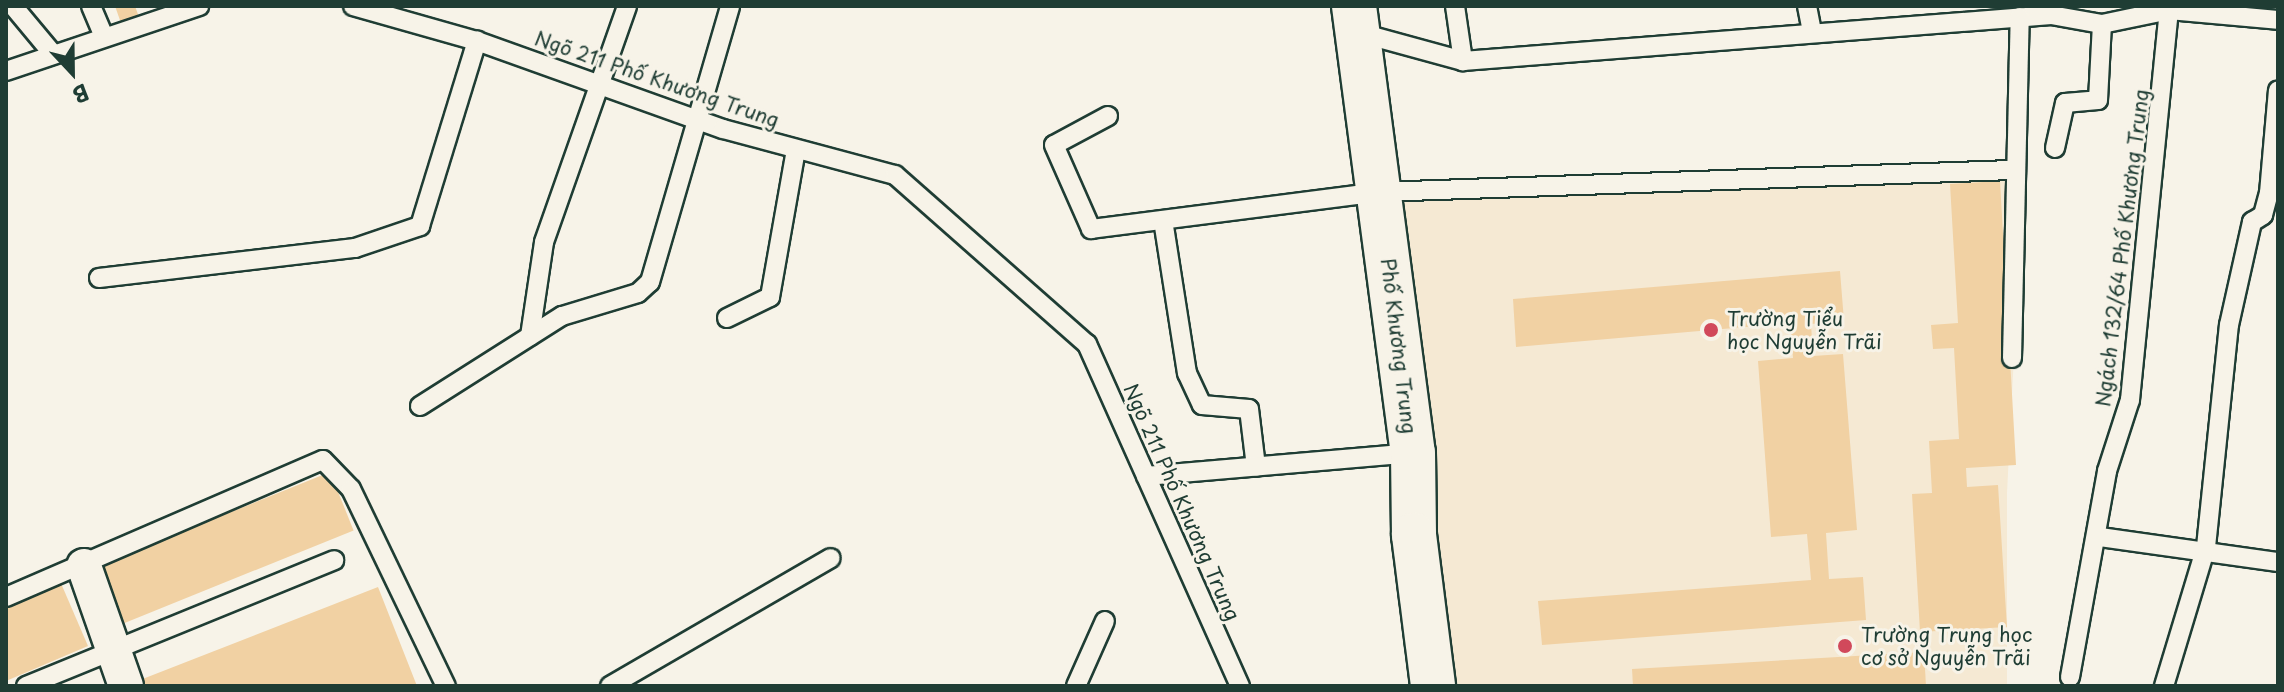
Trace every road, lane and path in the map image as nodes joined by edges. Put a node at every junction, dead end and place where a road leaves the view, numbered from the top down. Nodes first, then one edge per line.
1 (13, 6) edge
2 (91, 6) edge
3 (199, 6) edge
4 (353, 6) edge
5 (627, 6) edge
6 (730, 6) edge
7 (1455, 6) edge
8 (1807, 6) edge
9 (2169, 10) junction
10 (2050, 11) edge
11 (1941, 14) edge
12 (2020, 17) junction
13 (1356, 19) edge
14 (2278, 20) edge
15 (2102, 24) junction
16 (1812, 32) junction
17 (103, 34) junction
18 (477, 41) junction
19 (53, 54) junction
20 (1463, 61) junction
21 (6, 71) edge
22 (600, 84) junction
23 (2278, 90) edge
24 (1108, 116) dead end
25 (692, 118) junction
26 (2055, 148) dead end
27 (796, 149) junction
28 (2012, 170) junction
29 (1379, 192) junction
30 (1163, 220) junction
31 (99, 278) dead end
32 (727, 318) dead end
33 (530, 336) junction
34 (2012, 358) dead end
35 (420, 406) dead end
36 (1413, 453) junction
37 (1256, 467) junction
38 (1146, 476) junction
39 (2100, 537) junction
40 (2206, 547) junction
41 (831, 558) dead end
42 (334, 560) dead end
43 (2278, 562) edge
44 (84, 566) junction
45 (6, 597) edge
46 (1105, 621) dead end
47 (114, 651) junction
48 (2070, 677) dead end
49 (26, 686) edge
50 (126, 686) edge
51 (446, 686) edge
52 (610, 686) edge
53 (1076, 686) edge
54 (1240, 686) edge
55 (1433, 686) edge
56 (2164, 686) edge

1 - 19 lane
2 - 17 lane
3 - 17 lane
4 - 18 lane, Ngõ 211 Phố Khương Trung
5 - 22 lane
6 - 25 lane
7 - 20 lane
8 - 16 lane
9 - 14 lane
9 - 15 lane
9 - 39 lane, Ngách 132/64 Phố Khương Trung
10 - 12 lane
10 - 15 lane
11 - 12 lane
11 - 16 lane
12 - 28 lane
13 - 20 lane
13 - 29 street, Phố Khương Trung
15 - 26 lane
16 - 20 lane
17 - 19 lane
18 - 22 lane, Ngõ 211 Phố Khương Trung
18 - 31 lane
19 - 21 lane
22 - 25 lane, Ngõ 211 Phố Khương Trung
22 - 33 lane
23 - 40 lane
24 - 30 lane
25 - 27 lane, Ngõ 211 Phố Khương Trung
25 - 33 lane
27 - 32 lane
27 - 38 lane, Ngõ 211 Phố Khương Trung
28 - 29 lane
28 - 34 lane
29 - 30 lane
29 - 36 street, Phố Khương Trung
30 - 37 lane
33 - 35 lane
36 - 37 lane
36 - 55 street, Phố Khương Trung
37 - 38 lane
38 - 54 lane, Ngõ 211 Phố Khương Trung
39 - 40 lane
39 - 48 lane, Ngách 132/64 Phố Khương Trung
40 - 43 lane
40 - 56 lane
41 - 52 lane
42 - 47 lane
44 - 45 lane
44 - 47 street
44 - 51 lane
46 - 53 lane
47 - 49 lane
47 - 50 street

